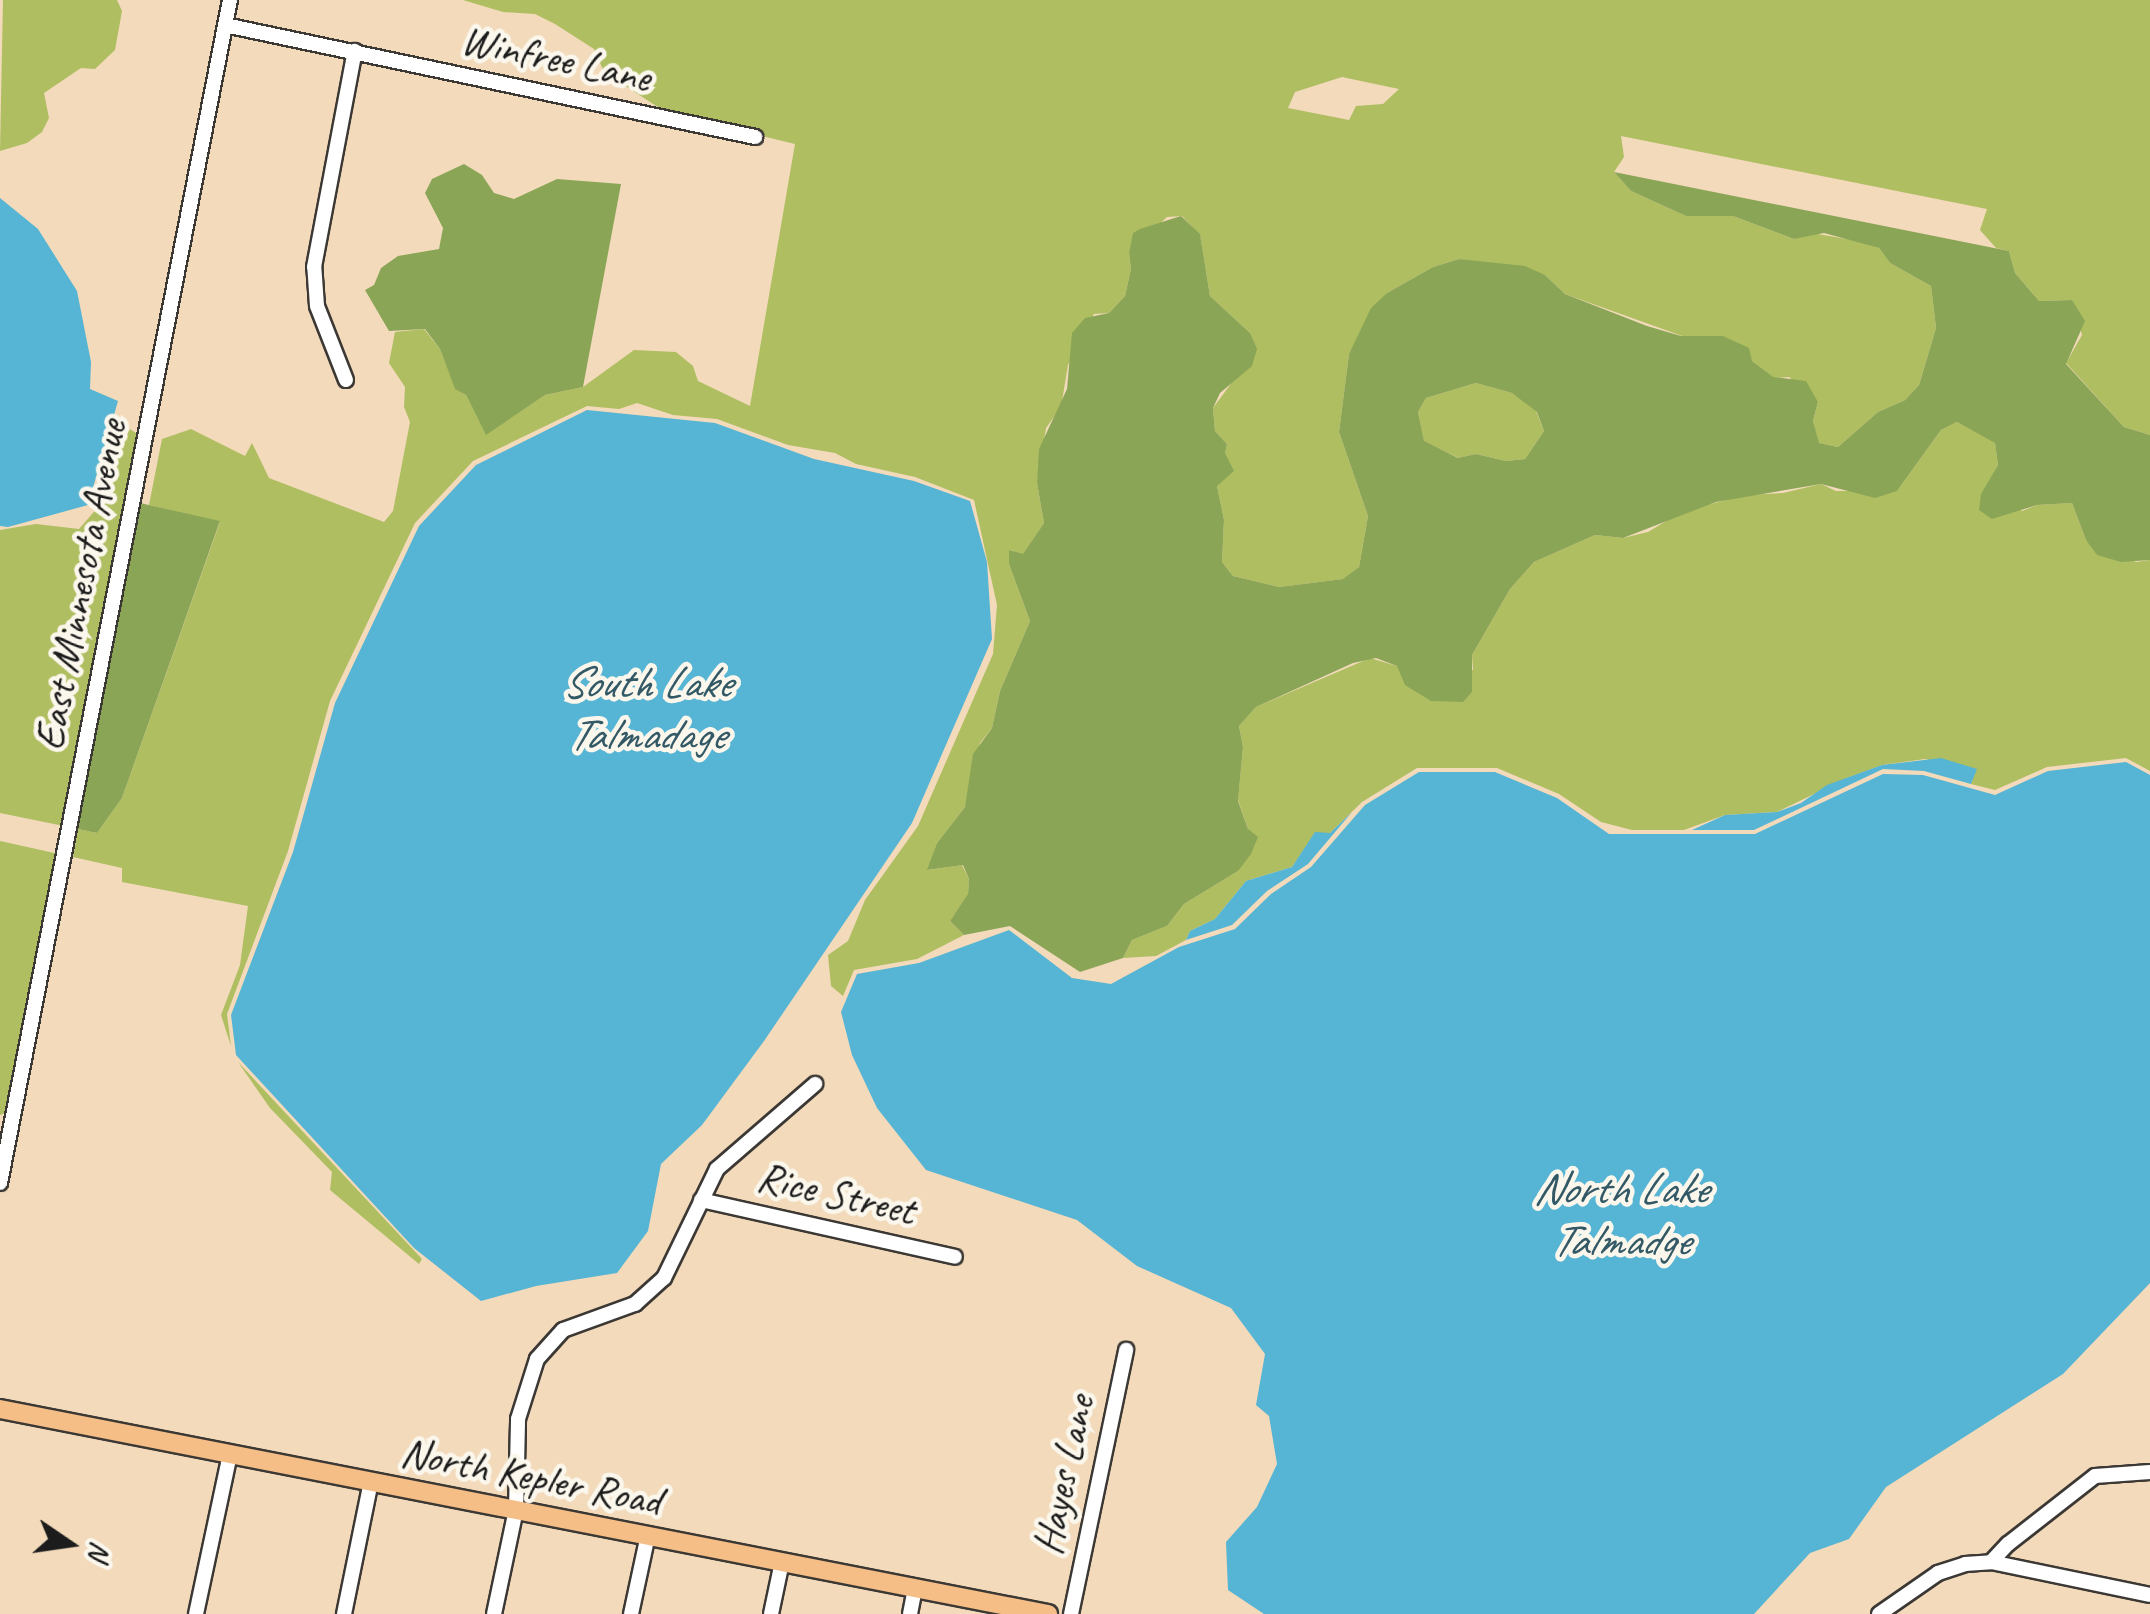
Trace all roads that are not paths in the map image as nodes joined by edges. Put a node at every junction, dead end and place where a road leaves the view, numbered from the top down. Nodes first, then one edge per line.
1 (230, 0) edge
2 (225, 25) junction
3 (355, 51) junction
4 (755, 137) dead end
5 (346, 380) dead end
6 (814, 1084) dead end
7 (0, 1183) edge
8 (702, 1200) junction
9 (955, 1257) dead end
10 (1126, 1350) dead end
11 (0, 1409) edge
12 (230, 1454) junction
13 (2150, 1472) edge
14 (371, 1481) junction
15 (516, 1510) junction
16 (648, 1535) junction
17 (782, 1562) junction
18 (1991, 1562) junction
19 (916, 1589) junction
20 (2150, 1595) edge
21 (196, 1614) edge
22 (344, 1614) edge
23 (494, 1614) edge
24 (632, 1614) edge
25 (771, 1614) edge
26 (910, 1614) edge
27 (1048, 1614) edge
28 (1070, 1614) edge
29 (1878, 1614) edge

1 - 2 street, East Minnesota Avenue
2 - 3 street, Winfree Lane
2 - 7 street, East Minnesota Avenue
3 - 4 street, Winfree Lane
3 - 5 street
6 - 8 street
8 - 9 street, Rice Street
8 - 15 street
10 - 28 street, Hayes Lane
11 - 12 main road, North Kepler Road
12 - 14 main road, North Kepler Road
12 - 21 street
13 - 18 street
14 - 15 main road, North Kepler Road
14 - 22 street
15 - 16 main road, North Kepler Road
15 - 23 street
16 - 17 main road, North Kepler Road
16 - 24 street
17 - 19 main road, North Kepler Road
17 - 25 street
18 - 20 street
18 - 29 street
19 - 26 street
19 - 27 main road, North Kepler Road

